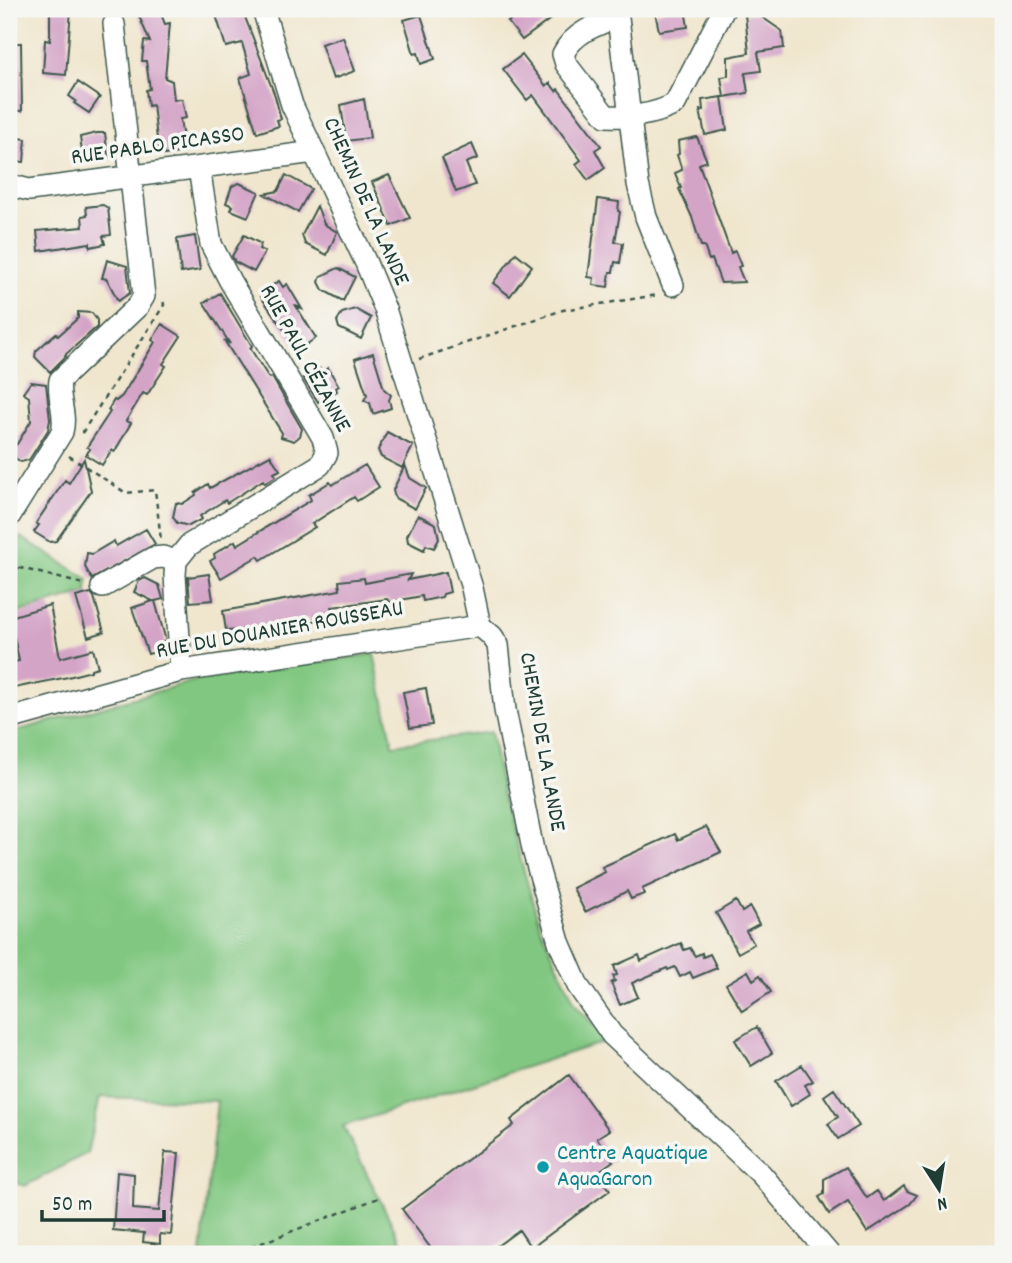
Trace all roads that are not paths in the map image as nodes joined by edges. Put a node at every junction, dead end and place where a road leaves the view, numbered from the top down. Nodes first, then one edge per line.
1 (263, 9) edge
2 (724, 9) edge
3 (617, 13) edge
4 (114, 24) dead end
5 (630, 117) junction
6 (314, 152) junction
7 (199, 168) junction
8 (130, 178) junction
9 (9, 185) edge
10 (667, 290) road end
11 (16, 521) edge
12 (170, 559) junction
13 (102, 587) road end
14 (480, 626) junction
15 (181, 671) junction
16 (9, 719) edge
17 (829, 1254) edge

1 - 6 street, CHEMIN DE LA LANDE
2 - 5 street
3 - 5 street
3 - 5 street
4 - 8 street
5 - 10 street
6 - 7 street, RUE PABLO PICASSO
6 - 14 street, CHEMIN DE LA LANDE
7 - 8 street, RUE PABLO PICASSO
7 - 12 street, RUE PAUL CÉZANNE
8 - 9 street, RUE PABLO PICASSO
8 - 11 street
12 - 13 street
12 - 15 street
14 - 15 street, RUE DU DOUANIER ROUSSEAU
14 - 17 street, CHEMIN DE LA LANDE
15 - 16 street, RUE DU DOUANIER ROUSSEAU

